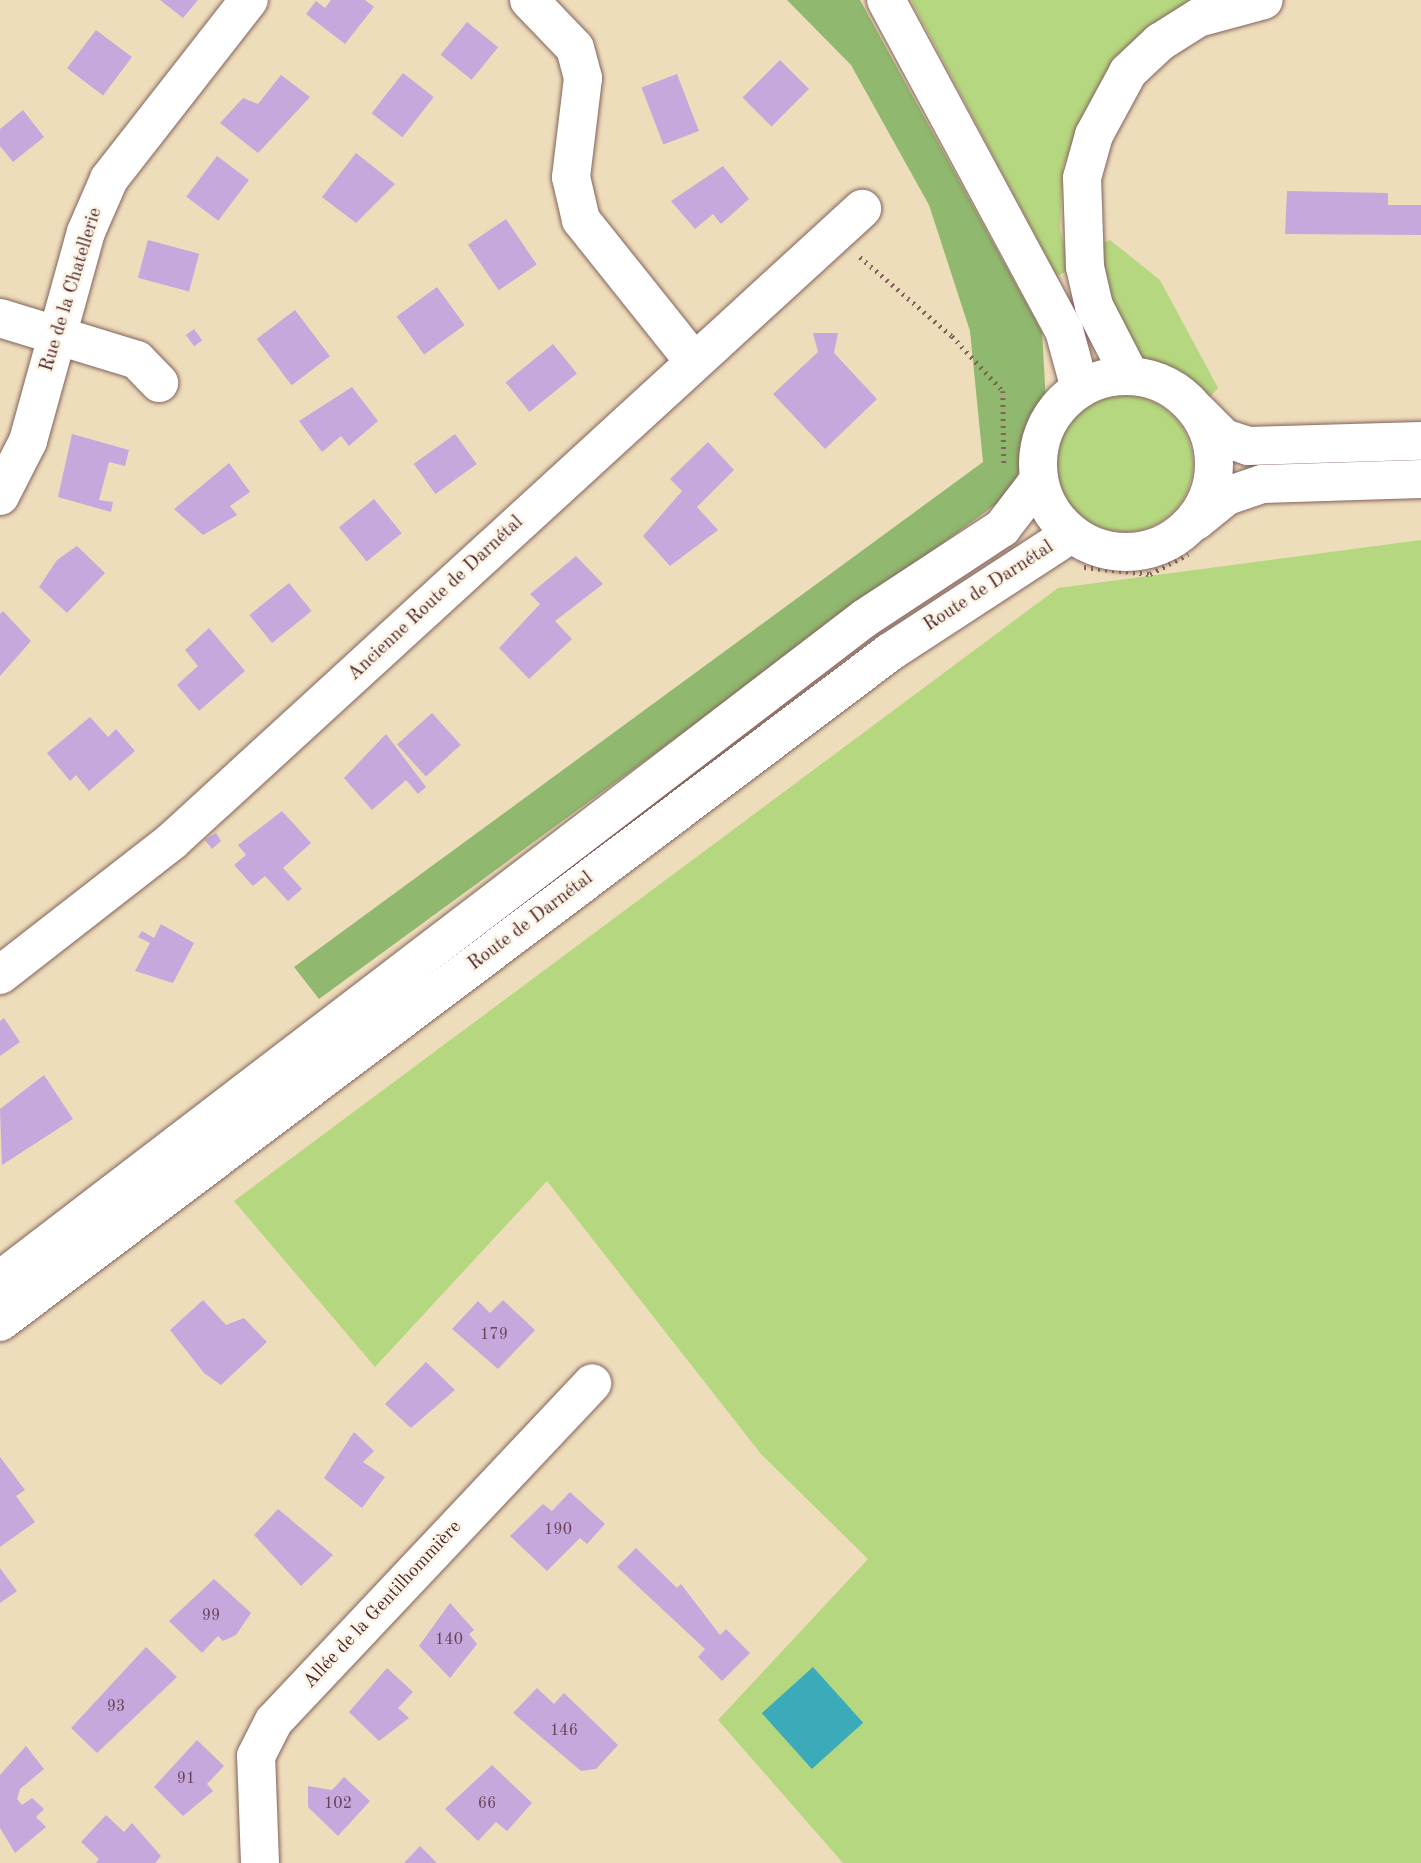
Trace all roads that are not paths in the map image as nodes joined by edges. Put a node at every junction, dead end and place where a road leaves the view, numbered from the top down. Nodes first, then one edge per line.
1 (249, 0) edge
2 (529, 0) edge
3 (887, 0) edge
4 (1264, 0) edge
5 (862, 209) dead end
6 (0, 318) edge
7 (56, 336) junction
8 (692, 359) junction
9 (1130, 376) junction
10 (159, 383) dead end
11 (1080, 389) junction
12 (1196, 409) junction
13 (1421, 441) edge
14 (1421, 479) edge
15 (1021, 480) junction
16 (0, 496) edge
17 (1194, 522) junction
18 (1071, 534) junction
19 (0, 975) edge
20 (0, 1280) edge
21 (0, 1322) edge
22 (592, 1383) dead end
23 (260, 1863) edge

1 - 7 main road, Rue de la Chatellerie
2 - 8 main road
3 - 11 main road
4 - 9 main road
5 - 8 main road, Ancienne Route de Darnétal
6 - 7 main road
7 - 10 main road
7 - 16 main road, Rue de la Chatellerie
8 - 19 main road, Ancienne Route de Darnétal
9 - 11 main road
9 - 12 main road
11 - 15 main road
12 - 13 main road
12 - 17 main road
14 - 17 main road
15 - 18 main road
15 - 20 main road, Route de Darnétal
17 - 18 main road
18 - 21 main road, Route de Darnétal
22 - 23 main road, Allée de la Gentilhommière

